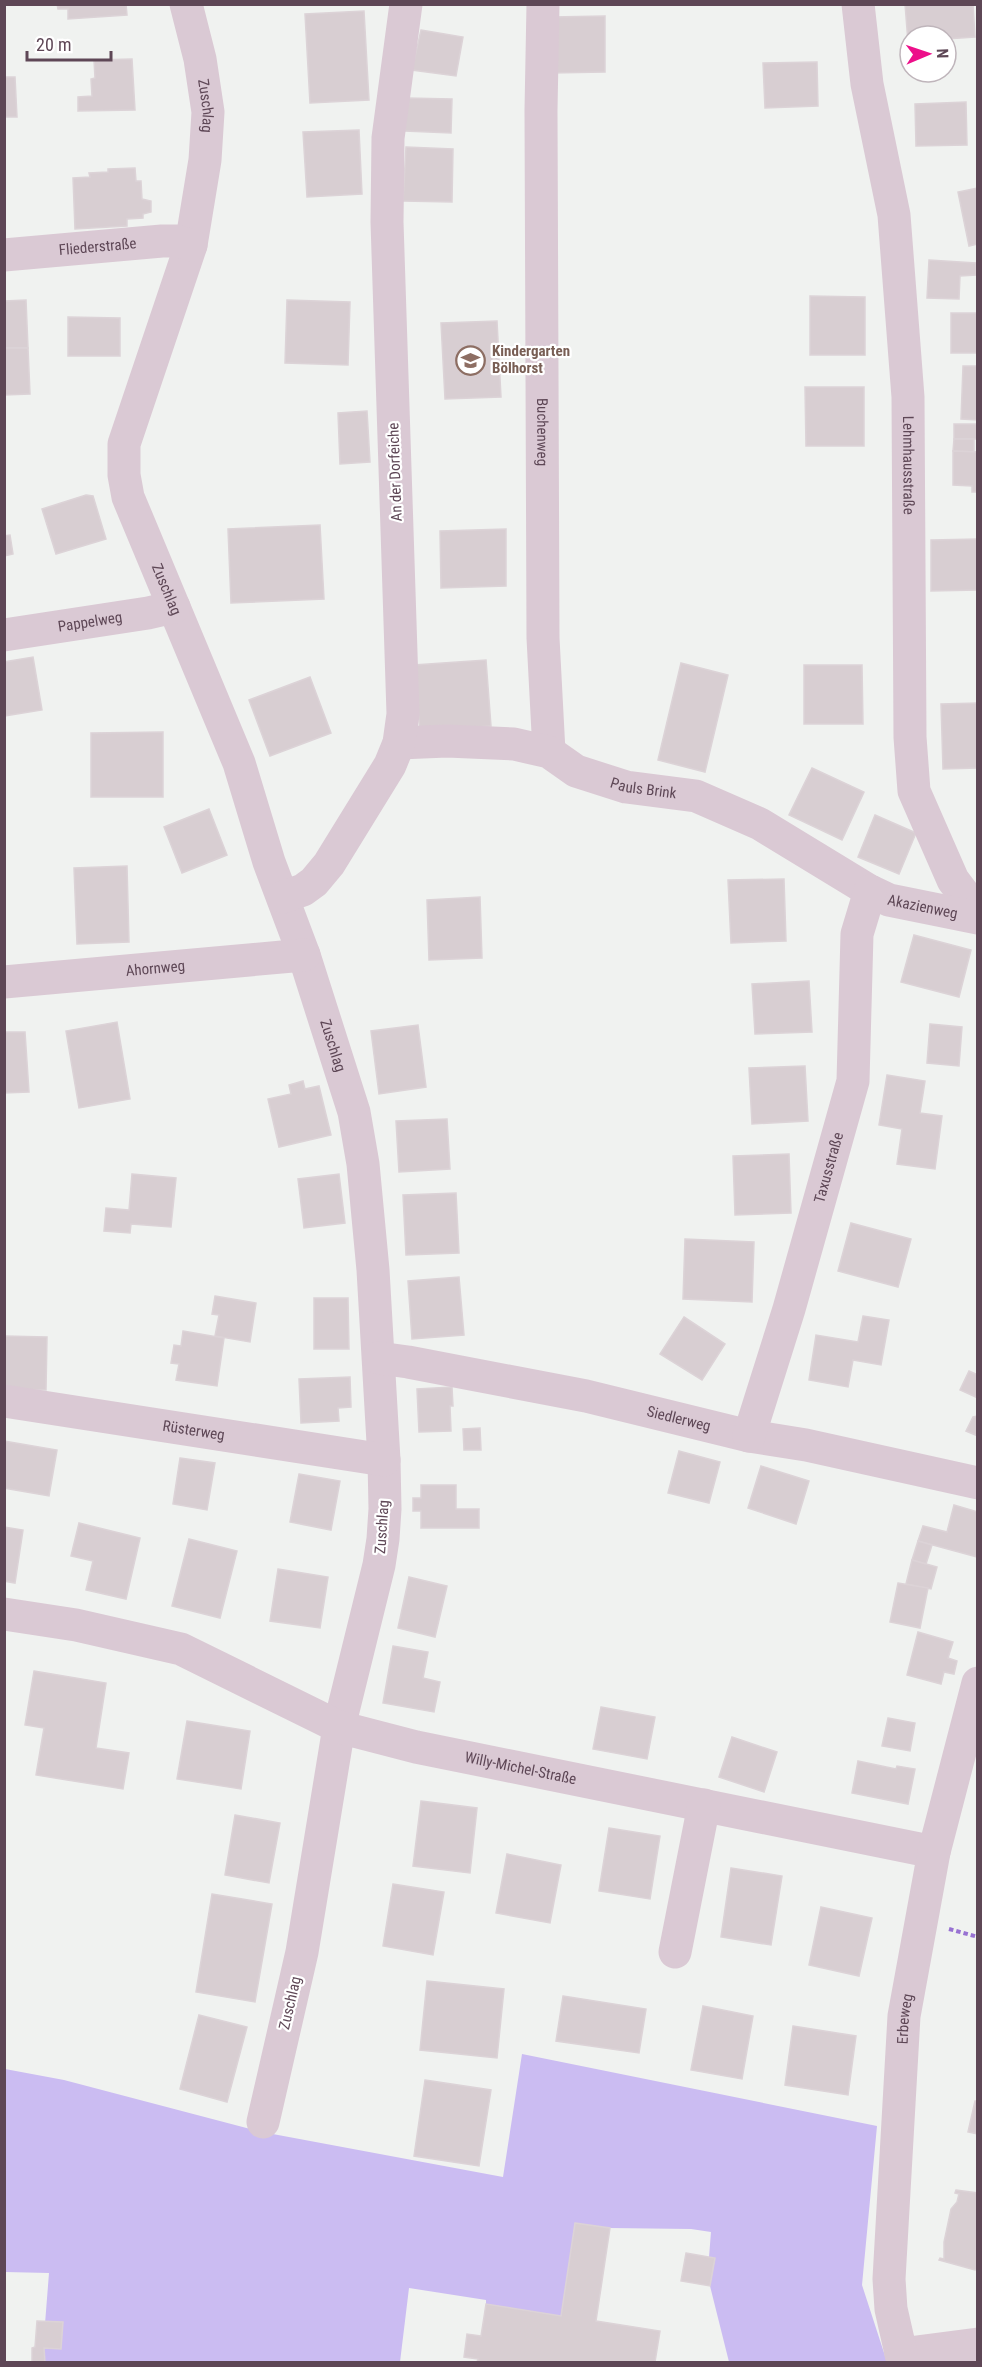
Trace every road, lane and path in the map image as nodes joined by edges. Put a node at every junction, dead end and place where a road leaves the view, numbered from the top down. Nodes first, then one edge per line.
1 (186, 4) edge
2 (406, 4) edge
3 (543, 4) edge
4 (858, 4) edge
5 (191, 245) junction
6 (4, 255) edge
7 (174, 606) junction
8 (4, 635) edge
9 (399, 743) junction
10 (549, 752) junction
11 (870, 891) junction
12 (283, 897) junction
13 (978, 913) edge
14 (978, 918) edge
15 (304, 955) junction
16 (4, 982) edge
17 (379, 1358) junction
18 (4, 1401) edge
19 (749, 1436) junction
20 (384, 1460) junction
21 (978, 1483) edge
22 (4, 1614) edge
23 (978, 1683) edge
24 (339, 1727) junction
25 (704, 1805) junction
26 (934, 1852) junction
27 (675, 1952) dead end
28 (263, 2122) dead end
29 (978, 2344) edge
30 (902, 2358) edge

1 - 5 street, Zuschlag
2 - 9 street, An der Dorfeiche
3 - 10 street, Buchenweg
4 - 13 street, Lehmhausstraße
5 - 6 street, Fliederstraße
5 - 7 street, Zuschlag
7 - 8 street, Pappelweg
7 - 12 street, Zuschlag
9 - 10 street, Pauls Brink
9 - 12 street, An der Dorfeiche
10 - 11 street, Pauls Brink
11 - 14 street, Akazienweg
11 - 19 street, Taxusstraße
12 - 15 street, Zuschlag
15 - 16 street, Ahornweg
15 - 17 street, Zuschlag
17 - 19 street, Siedlerweg
17 - 20 street, Zuschlag
18 - 20 street, Rüsterweg
19 - 21 street, Siedlerweg
20 - 24 street, Zuschlag
22 - 24 street
23 - 26 street, Erbeweg
24 - 25 street, Willy-Michel-Straße
24 - 28 street, Zuschlag
25 - 26 street, Willy-Michel-Straße
25 - 27 street
26 - 30 street, Erbeweg
29 - 30 street

